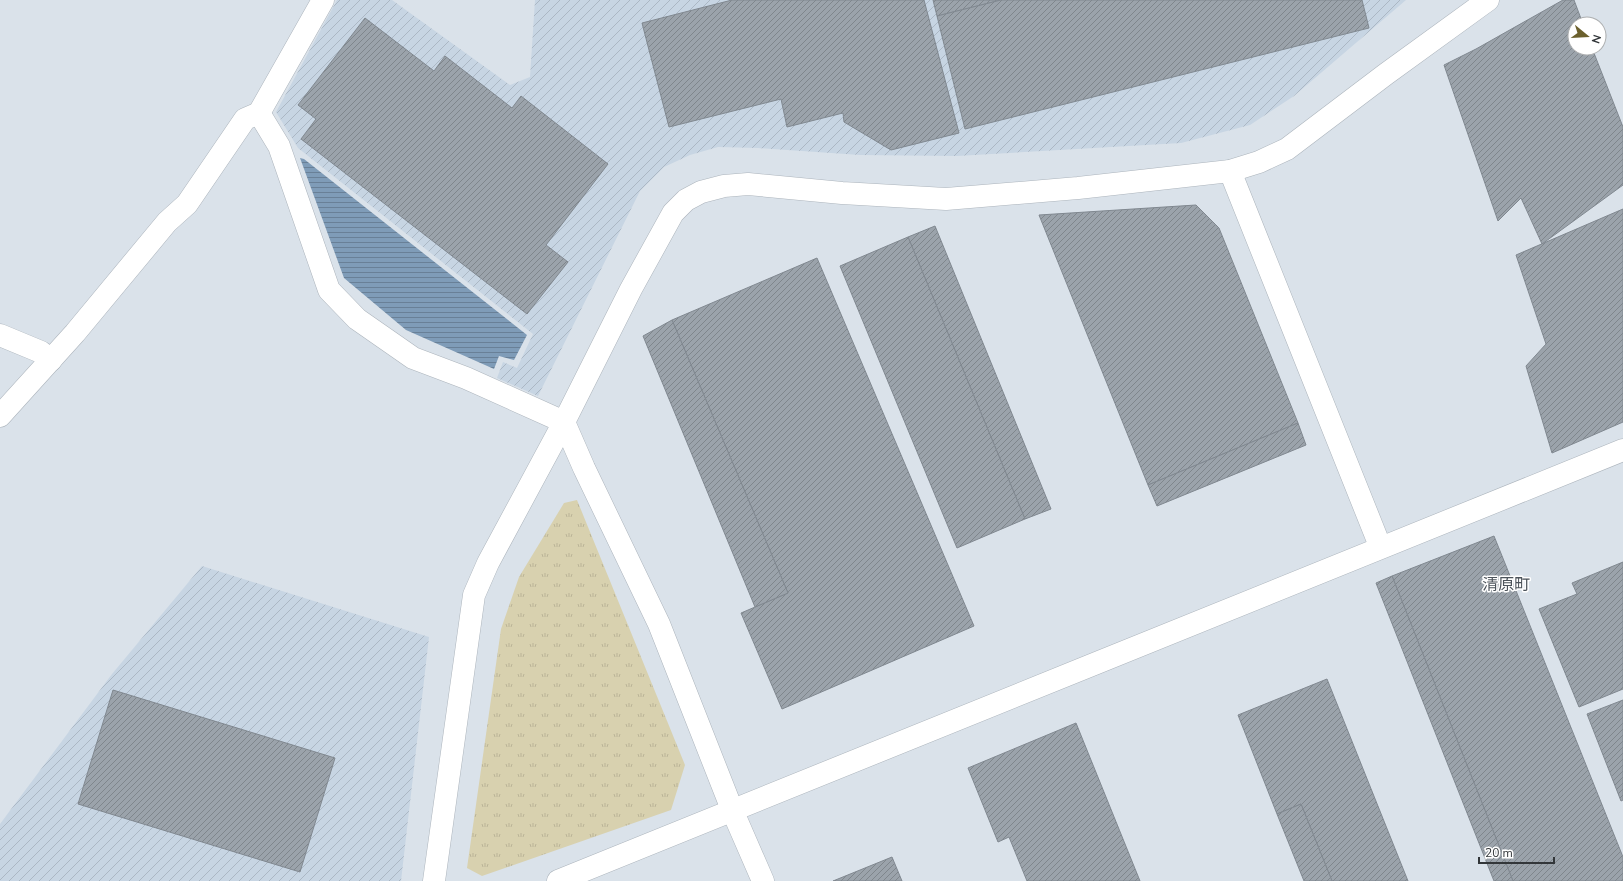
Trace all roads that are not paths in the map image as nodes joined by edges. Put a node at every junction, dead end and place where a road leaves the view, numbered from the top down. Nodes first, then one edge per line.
1 (323, 0) edge
2 (1488, 0) edge
3 (259, 113) junction
4 (1230, 171) junction
5 (0, 335) edge
6 (50, 360) junction
7 (0, 416) edge
8 (564, 422) junction
9 (1623, 450) edge
10 (1380, 546) junction
11 (733, 812) junction
12 (434, 881) edge
13 (558, 881) edge
14 (763, 881) edge

1 - 3 street
2 - 4 street
3 - 6 street
3 - 8 street
4 - 8 street
4 - 10 street
5 - 6 street
6 - 7 street
8 - 11 street
8 - 12 street
9 - 10 street
10 - 11 street
11 - 13 street
11 - 14 street

